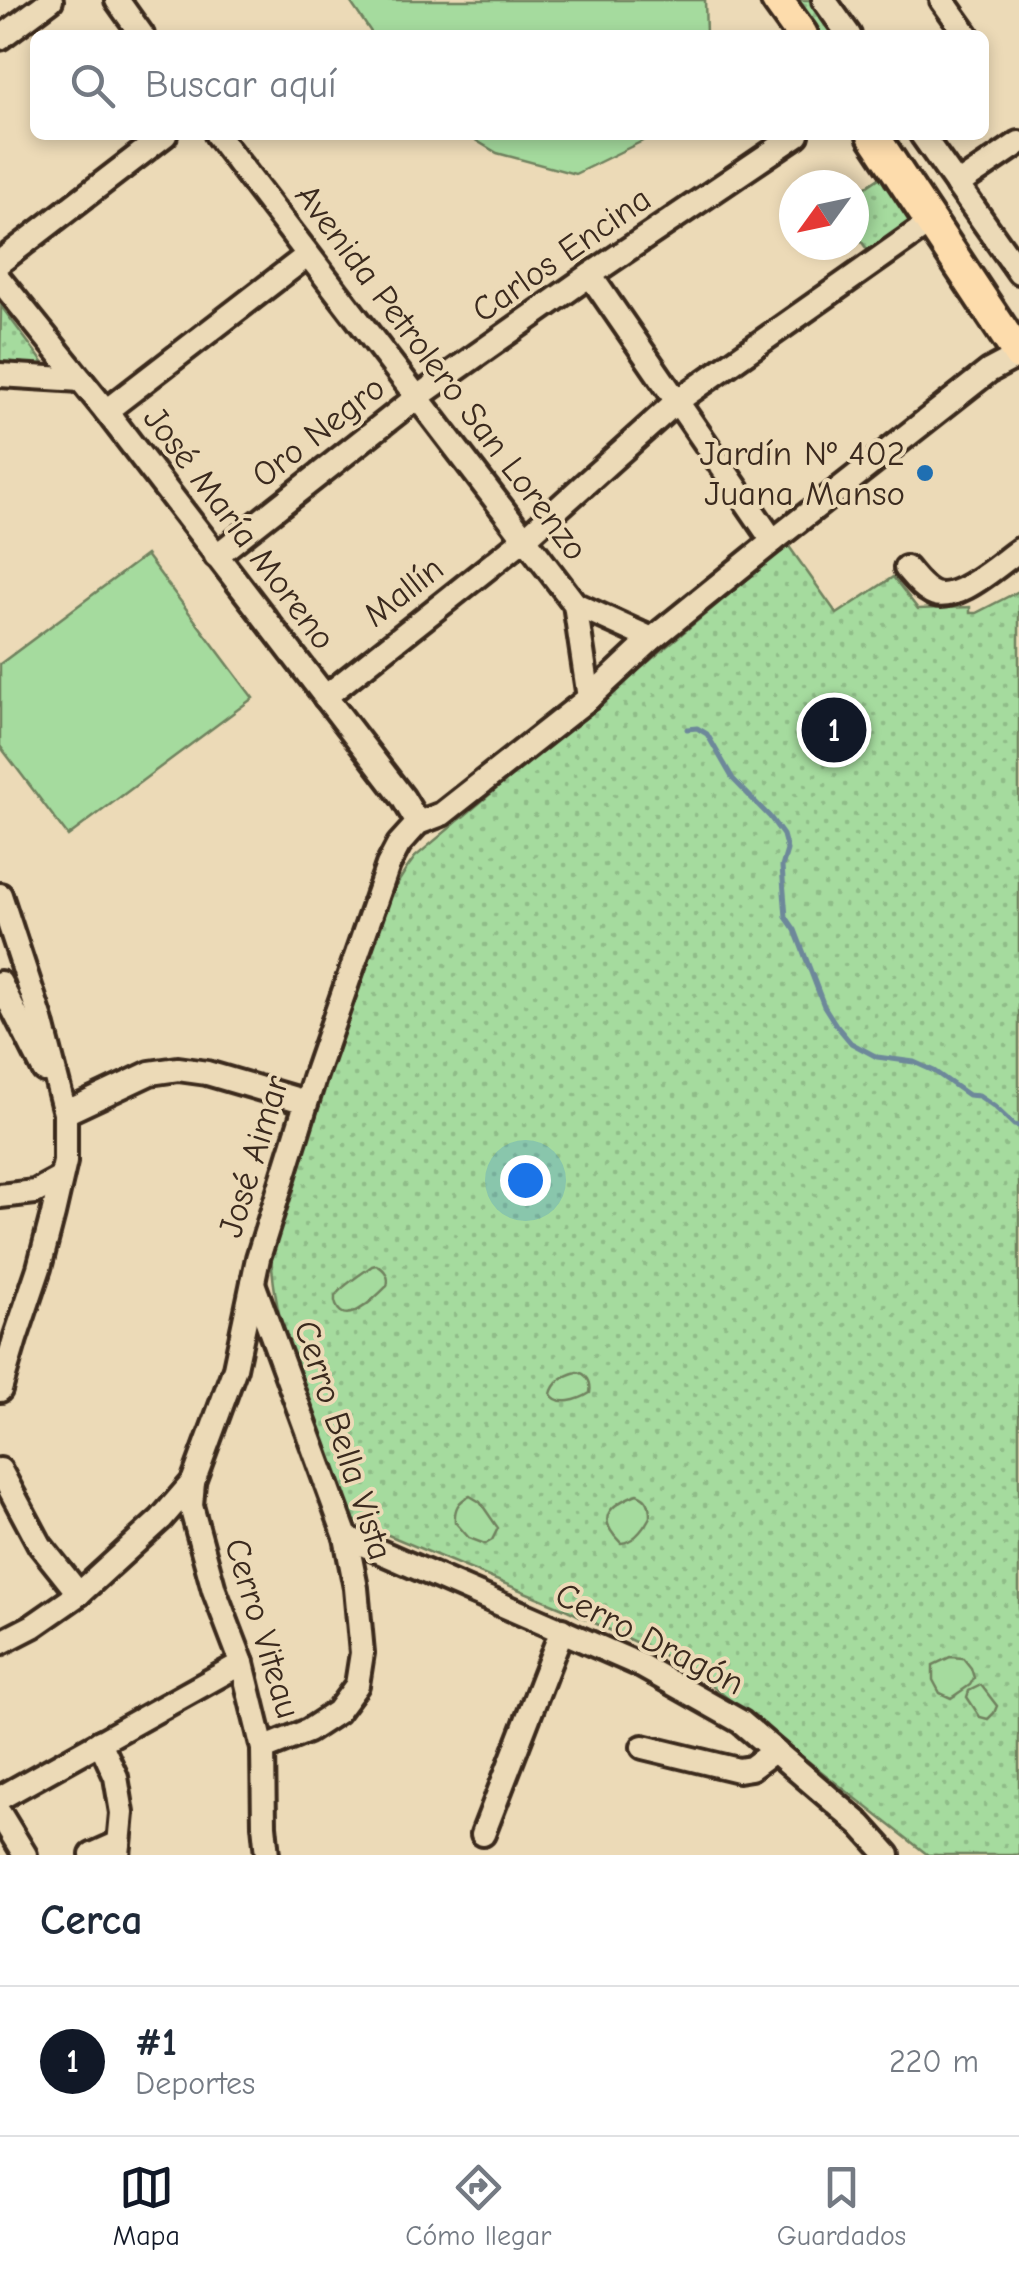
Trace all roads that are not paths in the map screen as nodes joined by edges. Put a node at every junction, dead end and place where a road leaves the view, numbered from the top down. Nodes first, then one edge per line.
1 (50, 0) edge
2 (116, 0) edge
3 (777, 0) edge
4 (824, 0) edge
5 (942, 0) edge
6 (138, 30) edge
7 (798, 30) edge
8 (845, 30) edge
9 (963, 30) edge
10 (0, 38) edge
11 (159, 140) edge
12 (220, 140) edge
13 (790, 140) edge
14 (876, 140) edge
15 (926, 140) edge
16 (1019, 143) edge
17 (957, 185) junction
18 (931, 222) junction
19 (308, 254) junction
20 (1016, 260) edge
21 (0, 262) edge
22 (590, 276) junction
23 (0, 280) edge
24 (1019, 355) edge
25 (0, 375) edge
26 (81, 380) junction
27 (416, 398) junction
28 (676, 402) junction
29 (106, 411) junction
30 (524, 539) junction
31 (772, 540) junction
32 (1019, 550) edge
33 (216, 556) junction
34 (906, 568) dead end
35 (576, 604) junction
36 (652, 638) junction
37 (325, 697) junction
38 (590, 698) junction
39 (418, 823) junction
40 (0, 896) edge
41 (0, 983) edge
42 (306, 1102) junction
43 (65, 1113) junction
44 (59, 1179) junction
45 (0, 1196) edge
46 (253, 1283) junction
47 (0, 1390) edge
48 (0, 1470) edge
49 (193, 1482) junction
50 (346, 1537) junction
51 (78, 1594) junction
52 (562, 1630) junction
53 (0, 1643) edge
54 (242, 1663) junction
55 (100, 1742) junction
56 (643, 1747) dead end
57 (263, 1748) junction
58 (774, 1751) junction
59 (0, 1798) edge
60 (0, 1814) edge
61 (483, 1834) dead end
62 (119, 1849) edge
63 (25, 1855) edge
64 (92, 1855) edge
65 (267, 1855) edge
66 (888, 1855) edge

1 - 10 street
2 - 6 street
3 - 7 main road
4 - 8 street
5 - 9 street
11 - 21 street
12 - 19 street, Avenida Petrolero San Lorenzo
13 - 22 street, Carlos Encina
14 - 18 main road
15 - 17 street
16 - 17 street
17 - 20 street
18 - 24 main road
18 - 28 street, Mallín
19 - 27 street, Avenida Petrolero San Lorenzo
19 - 29 street
22 - 27 street, Carlos Encina
22 - 28 street
23 - 26 street, José María Moreno
24 - 31 street, José Aimar
25 - 26 street
26 - 29 street, José María Moreno
27 - 30 street, Avenida Petrolero San Lorenzo
27 - 33 street, Oro Negro
28 - 30 street, Mallín
28 - 31 street
29 - 33 street, José María Moreno
30 - 35 street, Avenida Petrolero San Lorenzo
30 - 37 street, Mallín
31 - 36 street, José Aimar
32 - 34 street
33 - 37 street, José María Moreno
35 - 36 street, Avenida Petrolero San Lorenzo
35 - 38 street, Avenida Petrolero San Lorenzo
36 - 38 street, José Aimar
37 - 39 street, José María Moreno
38 - 39 street, José Aimar
39 - 42 street, José Aimar
40 - 43 street
41 - 43 street
42 - 43 street
42 - 46 street, José Aimar
43 - 44 street
44 - 45 street
44 - 47 street
46 - 49 street, José Aimar
46 - 50 street, Cerro Bella Vista
48 - 51 street
49 - 51 street, José Aimar
49 - 54 street, Cerro Viteau
50 - 52 street, Cerro Dragón
50 - 57 street, Cerro Bella Vista
51 - 53 street, José Aimar
52 - 58 street, Cerro Dragón
52 - 61 street
54 - 55 street
54 - 57 street, Cerro Viteau
55 - 59 street
55 - 62 street
56 - 58 street
57 - 65 street, Cerro Viteau
58 - 66 street, Cerro Dragón
60 - 63 street
62 - 64 street

